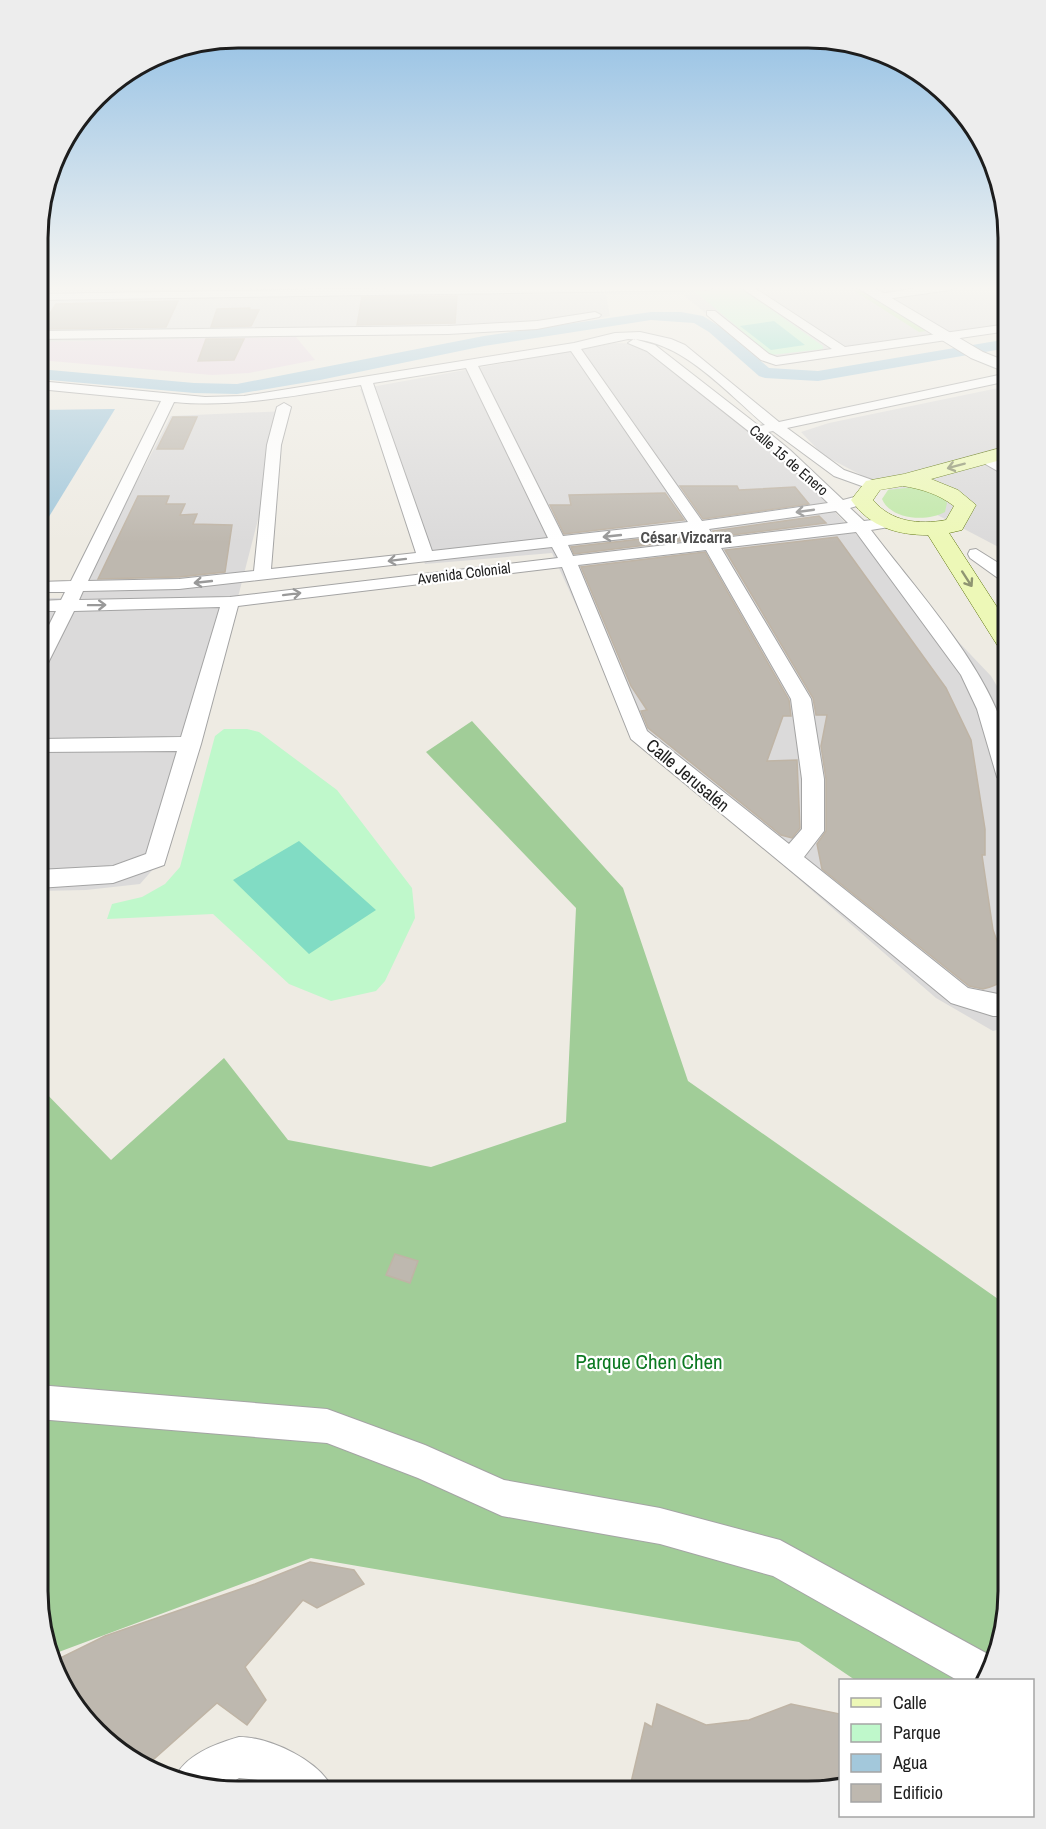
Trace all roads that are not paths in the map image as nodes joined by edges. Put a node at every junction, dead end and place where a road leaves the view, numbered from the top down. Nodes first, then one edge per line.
1 (409, 372) edge
2 (475, 372) edge
3 (592, 372) edge
4 (682, 372) edge
5 (711, 372) edge
6 (365, 379) junction
7 (998, 379) edge
8 (48, 386) edge
9 (169, 398) junction
10 (284, 407) dead end
11 (776, 426) junction
12 (756, 430) junction
13 (998, 463) edge
14 (998, 473) edge
15 (903, 480) junction
16 (868, 492) junction
17 (972, 492) junction
18 (840, 506) junction
19 (889, 523) junction
20 (859, 525) junction
21 (698, 526) junction
22 (945, 527) junction
23 (710, 543) junction
24 (563, 551) junction
25 (976, 554) junction
26 (426, 557) junction
27 (339, 567) junction
28 (998, 570) edge
29 (262, 576) junction
30 (76, 586) junction
31 (998, 586) edge
32 (48, 587) edge
33 (342, 588) junction
34 (230, 602) junction
35 (48, 606) edge
36 (66, 606) junction
37 (998, 625) edge
38 (48, 644) edge
39 (191, 744) junction
40 (48, 745) edge
41 (998, 745) edge
42 (789, 859) junction
43 (48, 879) edge
44 (998, 1005) edge
45 (48, 1403) edge
46 (980, 1671) edge
47 (201, 1777) edge
48 (298, 1781) edge

1 - 6 street
2 - 24 street, Calle Jerusalén
3 - 21 street
4 - 12 street, Calle 15 de Enero
5 - 11 street, Calle 15 de Enero
6 - 9 street
6 - 26 street
7 - 11 street
8 - 9 street
9 - 30 street
10 - 29 street
11 - 12 street
11 - 16 street, Calle 15 de Enero
12 - 18 street, Calle 15 de Enero
13 -> 15 main road
14 - 17 main road
15 - 16 main road
15 - 17 main road
16 - 18 street, Avenida Colonial
16 - 19 main road
17 - 22 main road
18 - 20 street, Calle 15 de Enero
18 -> 21 street, Avenida Colonial
19 - 20 street, Avenida Colonial
19 - 22 main road
20 - 23 street, Avenida Colonial
20 - 41 street, Calle 15 de Enero
21 - 23 street
21 -> 24 street, Avenida Colonial
22 - 25 main road
22 -> 37 main road
23 - 24 street, Avenida Colonial
23 - 42 street
24 - 26 street, Avenida Colonial
24 - 33 street, Avenida Colonial
24 - 42 street, Calle Jerusalén
25 - 28 street
25 - 31 main road
26 -> 27 street, Avenida Colonial
27 - 29 street, Avenida Colonial
27 - 33 street
29 -> 30 street, Avenida Colonial
30 - 32 street, Avenida Colonial
30 - 36 street
34 -> 33 street, Avenida Colonial
36 -> 34 street, Avenida Colonial
34 - 39 street
35 - 36 street, Avenida Colonial
36 - 38 street
39 - 40 street
39 - 43 street
42 - 44 street, Calle Jerusalén
45 - 46 street
47 - 48 street

